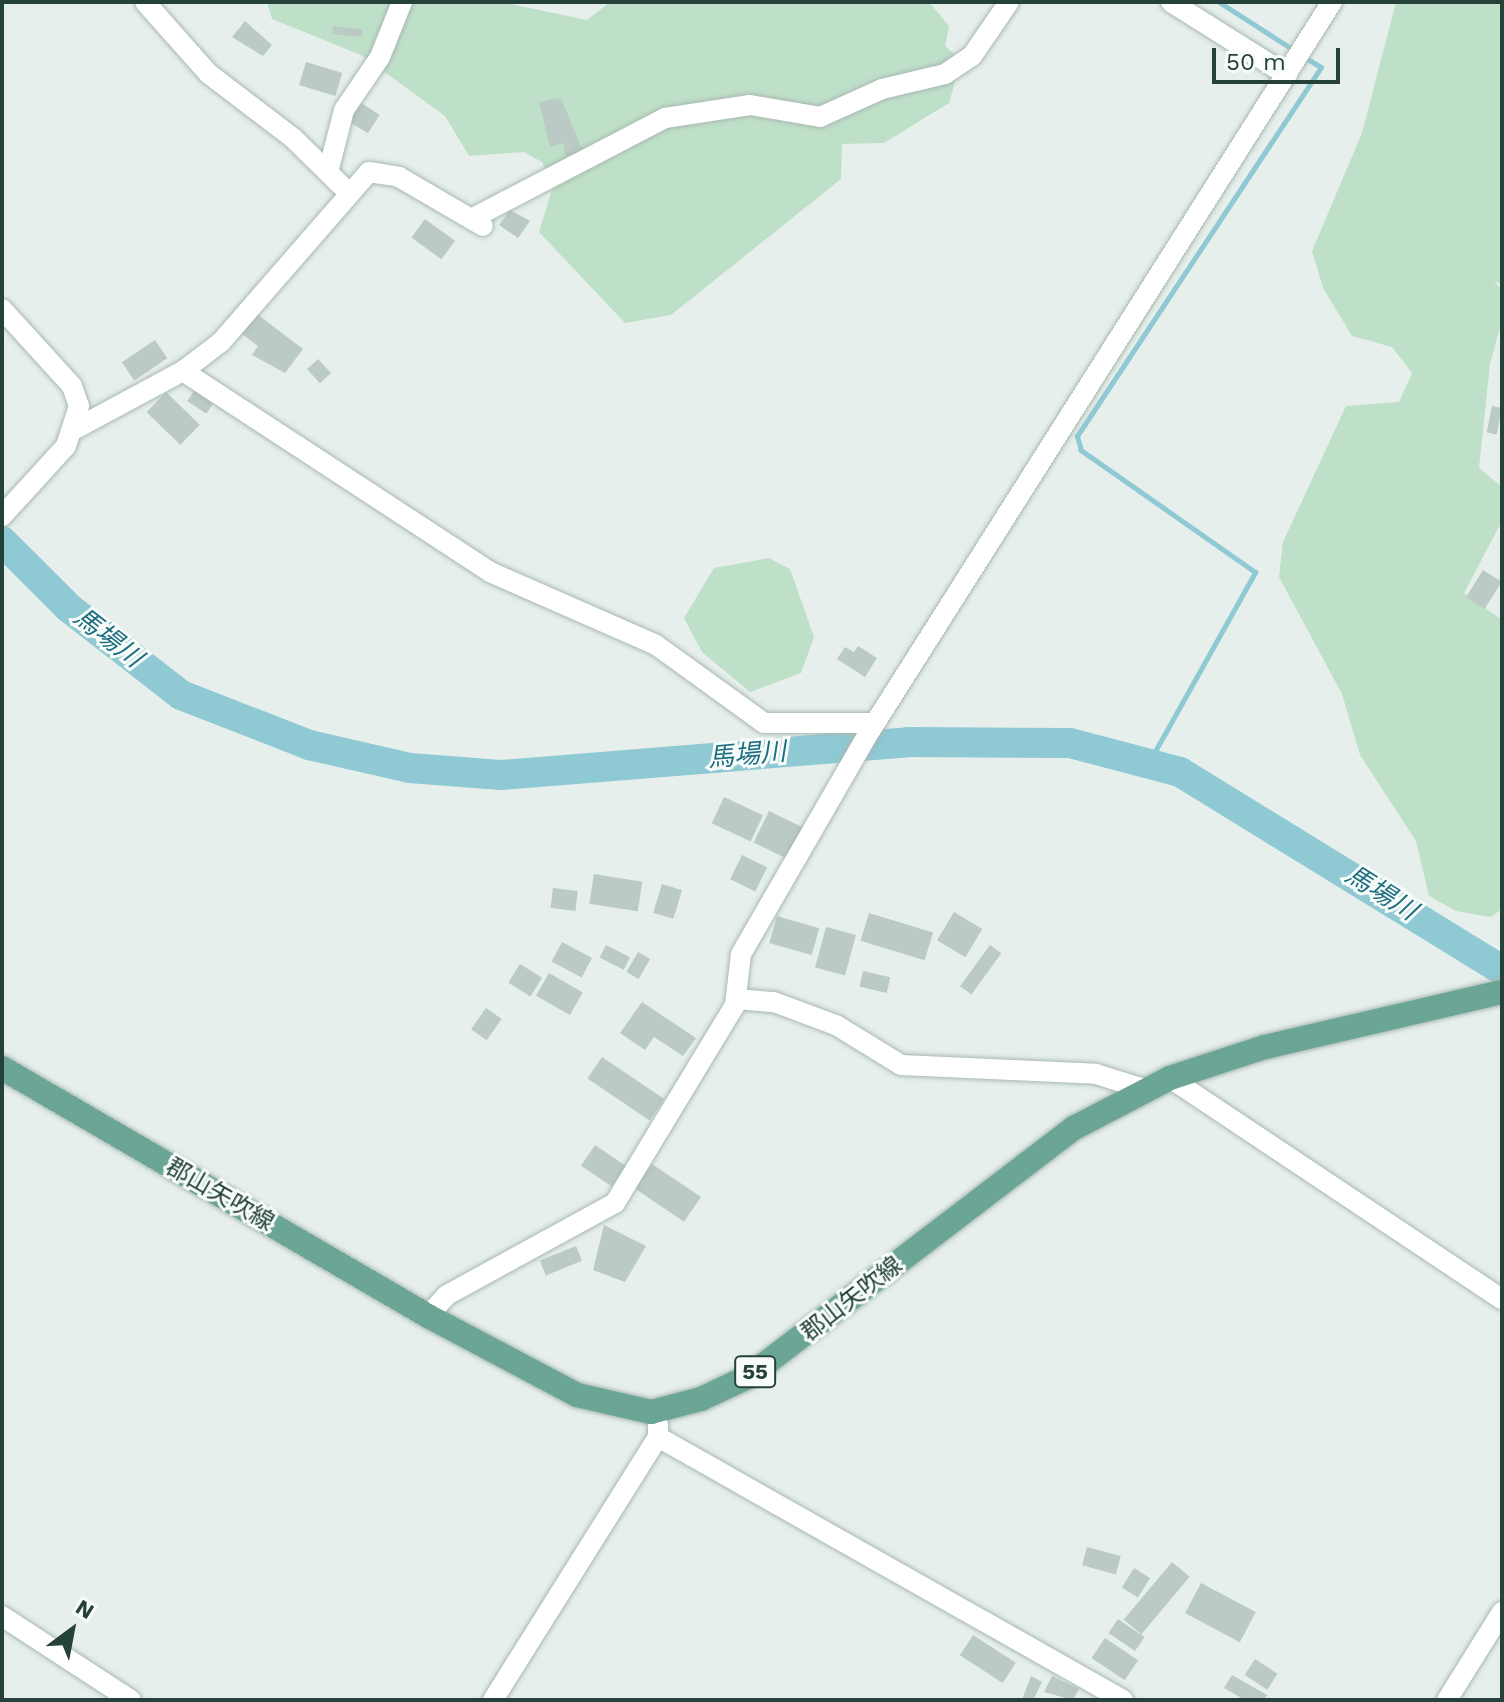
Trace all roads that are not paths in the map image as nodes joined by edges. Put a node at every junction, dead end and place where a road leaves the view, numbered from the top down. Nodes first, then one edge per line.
1 (145, 2) edge
2 (402, 2) edge
3 (1009, 2) edge
4 (1171, 2) edge
5 (1332, 2) edge
6 (1287, 75) junction
7 (328, 172) junction
8 (347, 191) junction
9 (2, 309) edge
10 (183, 371) junction
11 (77, 428) junction
12 (2, 516) edge
13 (873, 727) junction
14 (1501, 992) edge
15 (737, 999) junction
16 (2, 1068) edge
17 (1170, 1078) junction
18 (1147, 1090) junction
19 (1502, 1299) edge
20 (428, 1316) junction
21 (657, 1411) junction
22 (658, 1437) junction
23 (1502, 1612) edge
24 (2, 1616) edge
25 (131, 1700) edge
26 (493, 1700) edge
27 (1123, 1700) edge
28 (1447, 1700) edge

1 - 7 street
2 - 7 street
3 - 8 street
4 - 6 street
5 - 6 street
6 - 13 street
7 - 8 street
8 - 10 street
9 - 11 street
10 - 11 street
10 - 13 street
11 - 12 street
13 - 15 street
14 - 17 main road, 郡山矢吹線 / 55
15 - 18 street
15 - 20 street
16 - 20 main road, 郡山矢吹線
17 - 18 main road, 郡山矢吹線 / 55
17 - 19 street
18 - 21 main road, 郡山矢吹線 / 55
20 - 21 main road, 郡山矢吹線
21 - 22 street
22 - 26 street
22 - 27 street
23 - 28 street
24 - 25 street

